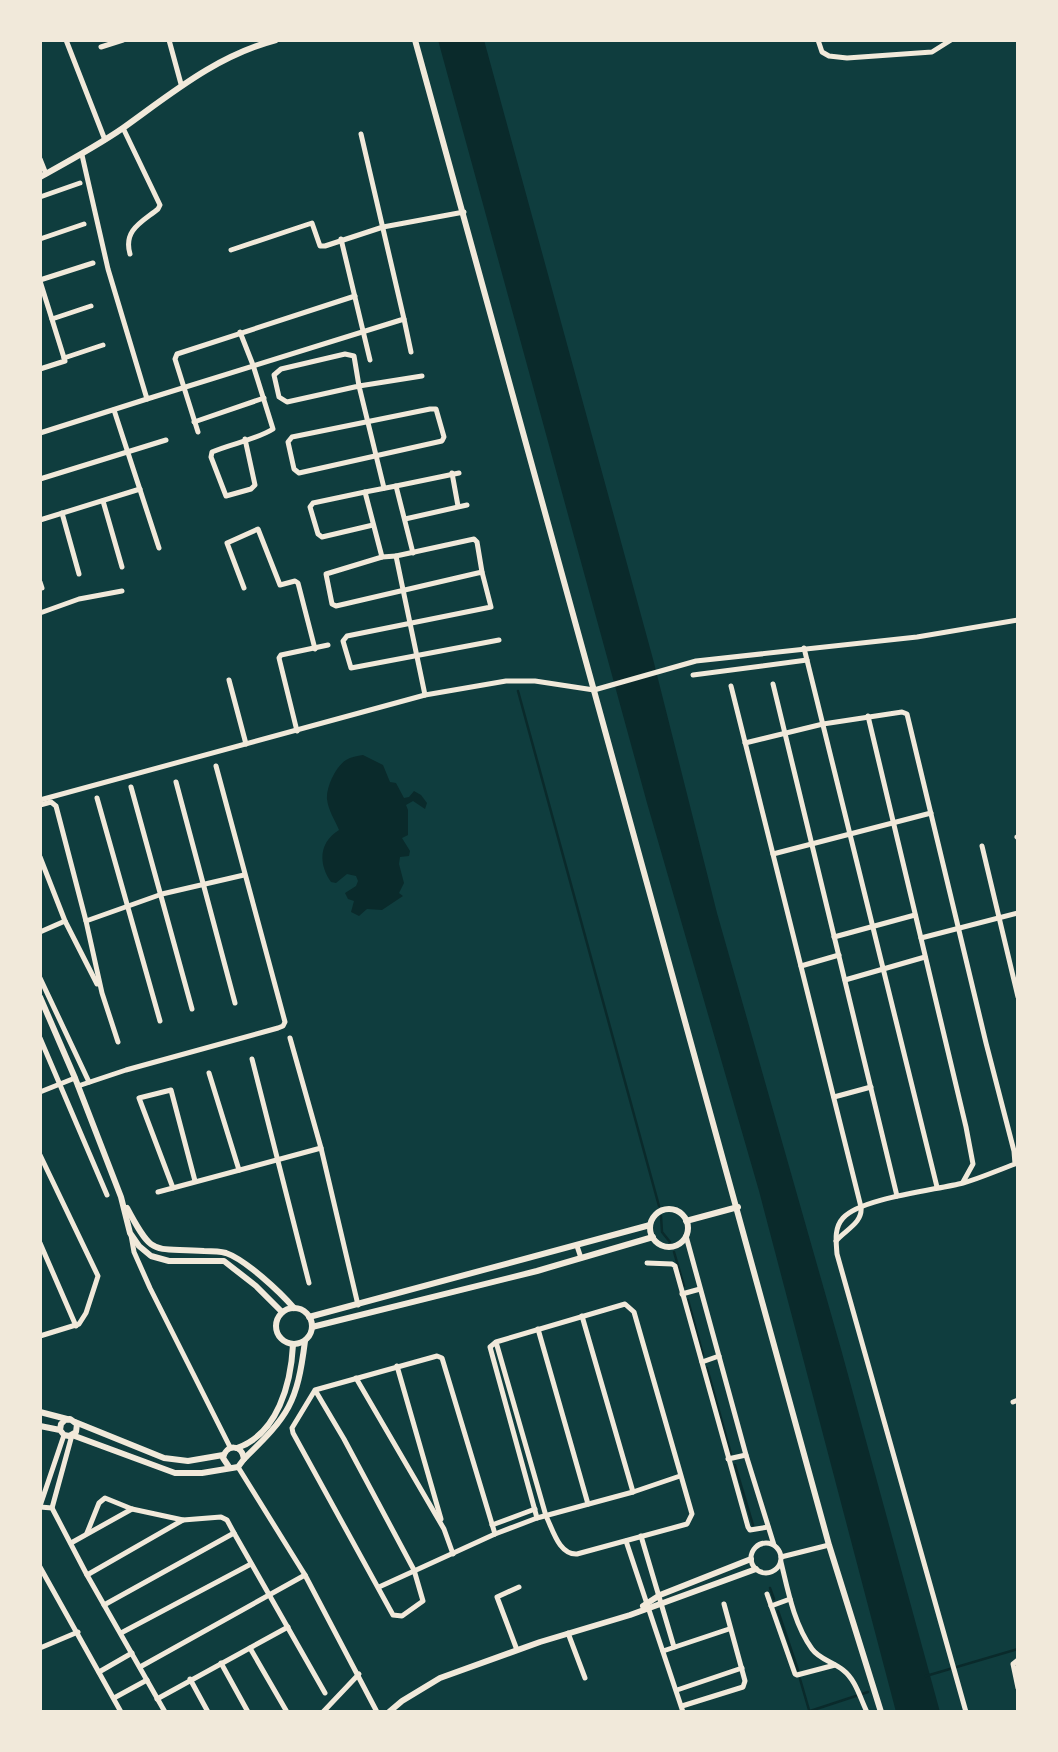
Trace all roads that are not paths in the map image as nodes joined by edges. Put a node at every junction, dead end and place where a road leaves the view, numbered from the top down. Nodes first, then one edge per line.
1 (66, 40) edge
2 (123, 40) edge
3 (169, 40) edge
4 (275, 40) edge
5 (415, 40) edge
6 (818, 40) edge
7 (951, 40) edge
8 (101, 47) dead end
9 (181, 84) junction
10 (123, 128) junction
11 (361, 134) dead end
12 (105, 140) junction
13 (82, 155) junction
14 (40, 159) edge
15 (43, 175) edge
16 (80, 183) dead end
17 (40, 197) edge
18 (464, 212) junction
19 (84, 224) dead end
20 (383, 227) junction
21 (40, 239) edge
22 (341, 239) junction
23 (231, 250) dead end
24 (130, 254) dead end
25 (93, 263) dead end
26 (40, 281) edge
27 (355, 296) junction
28 (91, 306) dead end
29 (404, 318) junction
30 (52, 319) junction
31 (363, 330) junction
32 (240, 332) junction
33 (103, 345) dead end
34 (411, 352) dead end
35 (64, 358) junction
36 (370, 360) dead end
37 (253, 365) junction
38 (40, 369) edge
39 (422, 376) dead end
40 (359, 386) junction
41 (184, 388) junction
42 (264, 398) junction
43 (147, 399) junction
44 (114, 410) junction
45 (367, 420) junction
46 (194, 422) junction
47 (198, 432) dead end
48 (40, 433) edge
49 (245, 439) junction
50 (166, 440) dead end
51 (127, 452) junction
52 (375, 456) junction
53 (40, 480) edge
54 (396, 486) junction
55 (384, 488) junction
56 (140, 489) junction
57 (365, 492) junction
58 (103, 501) junction
59 (467, 505) dead end
60 (458, 506) junction
61 (62, 513) junction
62 (405, 519) junction
63 (40, 520) edge
64 (373, 525) junction
65 (159, 548) dead end
66 (413, 553) junction
67 (396, 556) junction
68 (382, 558) junction
69 (122, 567) dead end
70 (482, 572) junction
71 (79, 574) dead end
72 (244, 588) dead end
73 (405, 589) junction
74 (122, 591) dead end
75 (40, 613) edge
76 (1018, 620) edge
77 (409, 622) junction
78 (499, 640) dead end
79 (328, 645) dead end
80 (804, 648) junction
81 (315, 649) junction
82 (418, 657) junction
83 (807, 660) junction
84 (693, 675) dead end
85 (229, 680) dead end
86 (773, 684) dead end
87 (731, 686) dead end
88 (594, 690) junction
89 (425, 695) junction
90 (868, 716) junction
91 (822, 724) junction
92 (297, 731) junction
93 (785, 733) junction
94 (745, 743) junction
95 (246, 744) junction
96 (216, 766) dead end
97 (177, 782) dead end
98 (131, 787) dead end
99 (97, 798) dead end
100 (40, 800) edge
101 (40, 806) edge
102 (930, 813) junction
103 (893, 822) junction
104 (849, 833) junction
105 (811, 843) junction
106 (982, 846) dead end
107 (773, 854) junction
108 (40, 857) edge
109 (244, 875) junction
110 (204, 884) junction
111 (162, 894) junction
112 (127, 905) junction
113 (1018, 913) edge
114 (915, 915) junction
115 (998, 917) junction
116 (65, 921) junction
117 (86, 921) junction
118 (873, 927) junction
119 (958, 927) junction
120 (40, 932) edge
121 (834, 937) junction
122 (921, 938) junction
123 (839, 955) junction
124 (925, 957) junction
125 (801, 966) junction
126 (883, 969) junction
127 (40, 978) edge
128 (845, 980) junction
129 (102, 993) junction
130 (40, 997) edge
131 (1018, 997) edge
132 (235, 1003) dead end
133 (192, 1009) dead end
134 (160, 1021) dead end
135 (40, 1038) edge
136 (290, 1038) dead end
137 (118, 1042) dead end
138 (252, 1059) dead end
139 (209, 1073) dead end
140 (77, 1082) junction
141 (89, 1082) junction
142 (60, 1084) junction
143 (871, 1087) junction
144 (40, 1092) edge
145 (834, 1097) junction
146 (320, 1148) junction
147 (40, 1155) edge
148 (278, 1160) junction
149 (1016, 1166) edge
150 (239, 1170) junction
151 (195, 1181) junction
152 (963, 1182) junction
153 (937, 1187) junction
154 (173, 1188) junction
155 (158, 1192) dead end
156 (107, 1195) dead end
157 (897, 1196) junction
158 (121, 1197) junction
159 (737, 1207) junction
160 (861, 1207) junction
161 (687, 1221) junction
162 (650, 1225) junction
163 (130, 1233) junction
164 (686, 1236) junction
165 (653, 1237) junction
166 (836, 1241) junction
167 (40, 1242) edge
168 (578, 1246) junction
169 (581, 1258) junction
170 (646, 1263) dead end
171 (309, 1283) dead end
172 (700, 1289) junction
173 (682, 1294) junction
174 (358, 1305) junction
175 (294, 1308) junction
176 (282, 1312) junction
177 (582, 1316) junction
178 (309, 1317) junction
179 (76, 1325) junction
180 (312, 1327) junction
181 (538, 1329) junction
182 (41, 1334) edge
183 (305, 1341) junction
184 (496, 1342) junction
185 (293, 1345) junction
186 (719, 1356) junction
187 (702, 1362) junction
188 (397, 1366) junction
189 (356, 1378) junction
190 (315, 1390) junction
191 (40, 1412) edge
192 (67, 1419) junction
193 (75, 1422) junction
194 (521, 1423) junction
195 (40, 1426) edge
196 (511, 1426) junction
197 (65, 1433) junction
198 (234, 1448) junction
199 (223, 1455) junction
200 (746, 1455) junction
201 (244, 1459) junction
202 (728, 1459) junction
203 (229, 1467) junction
204 (238, 1467) junction
205 (40, 1476) edge
206 (680, 1476) junction
207 (50, 1478) junction
208 (633, 1492) junction
209 (589, 1504) junction
210 (40, 1507) edge
211 (52, 1508) junction
212 (132, 1509) junction
213 (535, 1509) junction
214 (547, 1516) junction
215 (537, 1518) junction
216 (184, 1520) junction
217 (492, 1525) junction
218 (768, 1527) junction
219 (444, 1529) junction
220 (87, 1533) junction
221 (234, 1533) junction
222 (495, 1534) junction
223 (641, 1536) junction
224 (626, 1541) junction
225 (71, 1543) junction
226 (774, 1545) junction
227 (829, 1545) junction
228 (453, 1554) junction
229 (751, 1559) junction
230 (781, 1560) junction
231 (251, 1563) junction
232 (40, 1567) edge
233 (756, 1569) junction
234 (414, 1570) junction
235 (87, 1575) junction
236 (305, 1575) junction
237 (379, 1587) junction
238 (519, 1587) dead end
239 (767, 1594) dead end
240 (268, 1595) junction
241 (660, 1595) junction
242 (790, 1599) junction
243 (663, 1602) junction
244 (724, 1604) dead end
245 (104, 1605) junction
246 (771, 1605) junction
247 (648, 1606) junction
248 (288, 1627) junction
249 (729, 1629) junction
250 (78, 1632) junction
251 (121, 1633) junction
252 (568, 1633) junction
253 (40, 1638) edge
254 (43, 1647) edge
255 (674, 1647) junction
256 (250, 1648) junction
257 (517, 1650) junction
258 (663, 1651) junction
259 (132, 1653) junction
260 (1018, 1660) edge
261 (221, 1663) junction
262 (835, 1665) junction
263 (140, 1667) junction
264 (742, 1668) junction
265 (99, 1672) junction
266 (359, 1674) junction
267 (585, 1678) dead end
268 (190, 1679) junction
269 (147, 1680) junction
270 (1018, 1688) edge
271 (677, 1690) junction
272 (325, 1692) dead end
273 (114, 1698) junction
274 (157, 1699) junction
275 (682, 1709) edge
276 (121, 1712) edge
277 (164, 1712) edge
278 (208, 1712) edge
279 (247, 1712) edge
280 (287, 1712) edge
281 (323, 1712) edge
282 (377, 1712) edge
283 (389, 1712) edge
284 (867, 1712) edge
285 (881, 1712) edge
286 (966, 1712) edge

1 - 12 street
2 - 8 street
3 - 9 street
4 - 9 street
5 - 18 street
6 - 7 street
9 - 10 street
10 - 12 street
10 - 24 street
11 - 20 street
12 - 13 street
13 - 15 street
13 - 43 street
14 - 15 street
16 - 17 street
18 - 20 street
18 - 88 street
19 - 21 street
20 - 22 street
20 - 29 street
22 - 23 street
22 - 27 street
25 - 26 street
26 - 30 street
27 - 31 street
27 - 32 street
28 - 30 street
29 - 31 street
29 - 34 street
30 - 35 street
31 - 36 street
31 - 37 street
32 - 37 street
32 - 41 street
33 - 35 street
35 - 38 street
37 - 41 street
37 - 42 street
39 - 40 street
40 - 40 street
40 - 45 street
41 - 43 street
41 - 46 street
42 - 46 street
42 - 49 street
43 - 44 street
44 - 48 street
44 - 51 street
45 - 52 street
45 - 52 street
45 - 52 street
46 - 47 street
49 - 49 street
50 - 51 street
51 - 53 street
51 - 56 street
52 - 55 street
54 - 55 street
54 - 60 street
54 - 62 street
55 - 57 street
56 - 58 street
56 - 65 street
57 - 64 street
57 - 64 street
58 - 61 street
58 - 69 street
59 - 60 street
60 - 62 street
61 - 63 street
61 - 71 street
62 - 66 street
64 - 68 street
66 - 67 street
66 - 70 street
67 - 68 street
67 - 73 street
68 - 73 street
70 - 73 street
70 - 77 street
72 - 81 street
73 - 77 street
74 - 75 street
76 - 80 street
77 - 82 street
77 - 82 street
78 - 82 street
79 - 81 street
80 - 83 street
80 - 88 street
81 - 92 street
82 - 89 street
83 - 84 street
83 - 91 street
85 - 95 street
86 - 93 street
87 - 94 street
88 - 89 street
88 - 159 street
89 - 92 street
90 - 91 street
90 - 102 street
90 - 103 street
91 - 93 street
91 - 104 street
92 - 95 street
93 - 94 street
93 - 105 street
94 - 107 street
95 - 100 street
96 - 109 street
97 - 110 street
98 - 111 street
99 - 112 street
101 - 117 street
102 - 103 street
102 - 119 street
103 - 104 street
103 - 114 street
104 - 105 street
104 - 118 street
105 - 107 street
105 - 121 street
106 - 115 street
107 - 125 street
108 - 116 street
109 - 110 street
109 - 141 street
110 - 111 street
110 - 132 street
111 - 112 street
111 - 133 street
112 - 117 street
112 - 134 street
113 - 115 street
114 - 118 street
114 - 122 street
115 - 119 street
115 - 131 street
116 - 120 street
116 - 129 street
117 - 129 street
118 - 121 street
118 - 126 street
119 - 122 street
119 - 149 street
121 - 123 street
122 - 124 street
123 - 125 street
123 - 128 street
124 - 126 street
124 - 152 street
125 - 145 street
126 - 128 street
126 - 153 street
127 - 141 street
128 - 143 street
129 - 137 street
130 - 140 street
135 - 142 street
136 - 146 street
138 - 148 street
139 - 150 street
140 - 141 street
140 - 142 street
140 - 158 street
142 - 144 street
142 - 156 street
143 - 145 street
143 - 157 street
145 - 160 street
146 - 148 street
146 - 174 street
147 - 179 street
148 - 150 street
148 - 171 street
149 - 152 street
150 - 151 street
151 - 154 street
151 - 154 street
152 - 153 street
153 - 157 street
154 - 155 street
157 - 160 street
158 - 163 street
158 - 175 street
159 - 161 street
159 - 227 street
160 - 166 street
160 - 166 street
161 - 162 street
161 - 164 street
162 - 165 street
162 - 168 street
163 - 176 street
163 - 198 street
164 - 165 street
164 - 172 street
165 - 169 street
166 - 286 street
167 - 179 street
168 - 169 street
168 - 174 street
169 - 180 street
170 - 173 street
172 - 173 street
172 - 186 street
173 - 187 street
174 - 178 street
175 - 176 street
175 - 178 street
176 - 185 street
177 - 181 street
177 - 206 street
177 - 208 street
178 - 180 street
179 - 182 street
180 - 183 street
181 - 184 street
181 - 209 street
183 - 185 street
183 - 201 street
184 - 194 street
184 - 196 street
185 - 198 street
186 - 187 street
186 - 200 street
187 - 202 street
188 - 189 street
188 - 217 street
188 - 219 street
189 - 190 street
189 - 219 street
190 - 234 street
190 - 237 street
191 - 192 street
192 - 193 street
192 - 197 street
193 - 197 street
193 - 199 street
194 - 196 street
194 - 214 street
195 - 197 street
196 - 213 street
197 - 203 street
197 - 207 street
197 - 211 street
198 - 199 street
198 - 201 street
199 - 203 street
200 - 202 street
200 - 218 street
201 - 204 street
202 - 218 street
203 - 204 street
204 - 236 street
205 - 207 street
206 - 208 street
206 - 223 street
207 - 210 street
208 - 209 street
209 - 214 street
210 - 211 street
211 - 225 street
212 - 216 street
212 - 220 street
212 - 220 street
213 - 215 street
213 - 217 street
214 - 215 street
214 - 224 street
215 - 222 street
216 - 221 street
216 - 235 street
217 - 222 street
218 - 226 street
219 - 228 street
220 - 225 street
221 - 231 street
221 - 245 street
222 - 228 street
223 - 224 street
223 - 241 street
224 - 247 street
225 - 235 street
226 - 229 street
226 - 230 street
227 - 230 street
227 - 285 street
228 - 234 street
229 - 233 street
229 - 241 street
230 - 233 street
230 - 242 street
231 - 240 street
231 - 251 street
232 - 250 street
233 - 243 street
234 - 237 street
234 - 237 street
235 - 245 street
236 - 240 street
236 - 266 street
238 - 257 street
239 - 246 street
240 - 248 street
240 - 263 street
241 - 243 street
241 - 247 street
242 - 246 street
242 - 262 street
243 - 247 street
243 - 255 street
244 - 249 street
245 - 251 street
246 - 262 street
247 - 252 street
247 - 258 street
248 - 256 street
248 - 272 street
249 - 255 street
249 - 264 street
250 - 254 street
250 - 265 street
251 - 259 street
252 - 257 street
252 - 267 street
253 - 254 street
255 - 258 street
256 - 261 street
256 - 280 street
257 - 283 street
258 - 271 street
259 - 263 street
259 - 265 street
260 - 270 street
261 - 268 street
261 - 279 street
262 - 284 street
263 - 269 street
264 - 271 street
264 - 275 street
265 - 273 street
266 - 281 street
266 - 282 street
268 - 274 street
268 - 278 street
269 - 273 street
269 - 274 street
271 - 275 street
273 - 276 street
274 - 277 street

